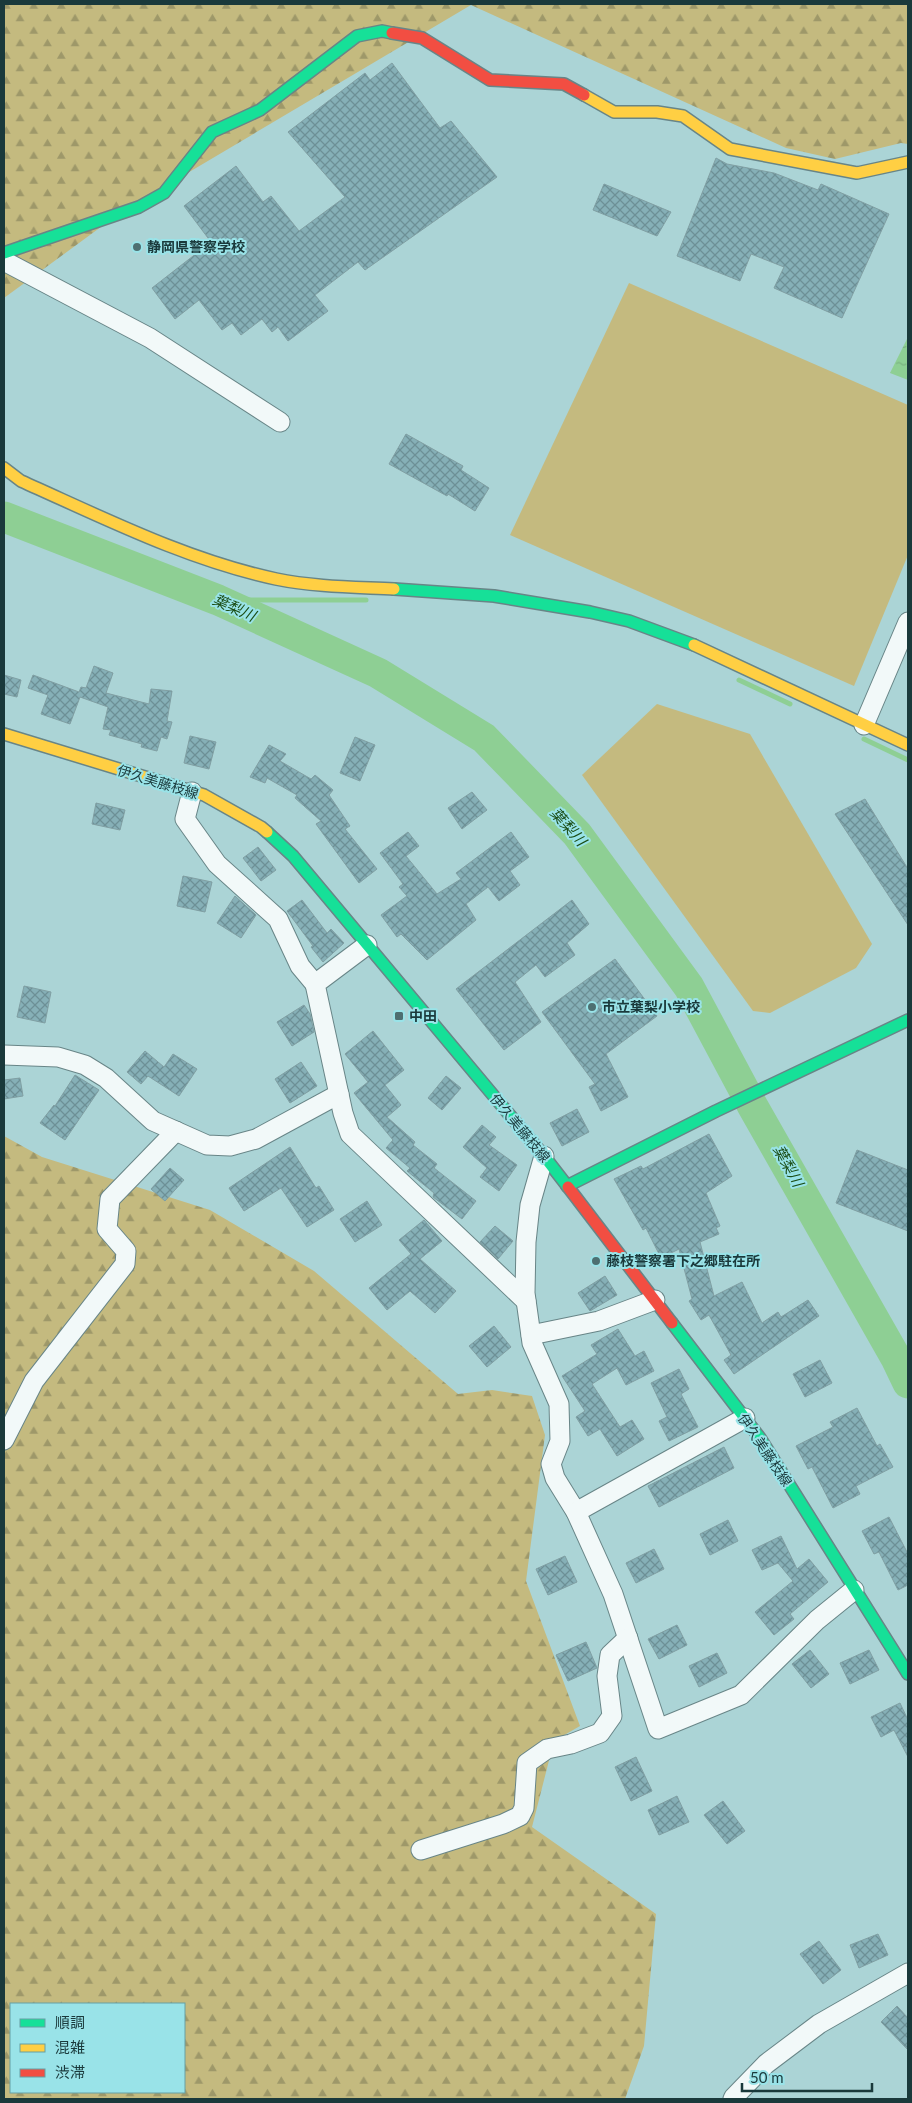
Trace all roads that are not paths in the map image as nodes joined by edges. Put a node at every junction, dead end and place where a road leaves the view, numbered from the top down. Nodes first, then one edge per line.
1 (908, 162) edge
2 (4, 253) edge
3 (4, 261) edge
4 (280, 422) dead end
5 (4, 468) edge
6 (908, 622) edge
7 (864, 725) junction
8 (4, 734) edge
9 (908, 745) edge
10 (192, 792) junction
11 (367, 945) junction
12 (315, 984) junction
13 (908, 1020) edge
14 (4, 1055) edge
15 (339, 1094) junction
16 (176, 1131) junction
17 (544, 1156) junction
18 (567, 1186) junction
19 (654, 1300) junction
20 (526, 1301) junction
21 (531, 1335) junction
22 (745, 1418) junction
23 (4, 1440) edge
24 (576, 1512) junction
25 (854, 1590) junction
26 (628, 1638) junction
27 (908, 1674) edge
28 (421, 1850) dead end
29 (908, 1973) edge
30 (733, 2099) edge

1 - 2 street
3 - 4 street
5 - 7 street
6 - 7 street
7 - 9 street
8 - 10 street, 伊久美藤枝線
10 - 11 street, 伊久美藤枝線
10 - 12 street
11 - 12 street
11 - 17 street, 伊久美藤枝線
12 - 15 street
13 - 18 street
14 - 16 street
15 - 16 street
15 - 20 street
16 - 23 street
17 - 18 street, 伊久美藤枝線
17 - 20 street
18 - 19 street, 伊久美藤枝線
19 - 21 street
19 - 22 street, 伊久美藤枝線
20 - 21 street
21 - 24 street
22 - 24 street
22 - 25 street, 伊久美藤枝線
24 - 26 street
25 - 26 street
25 - 27 street, 伊久美藤枝線
26 - 28 street
29 - 30 street

